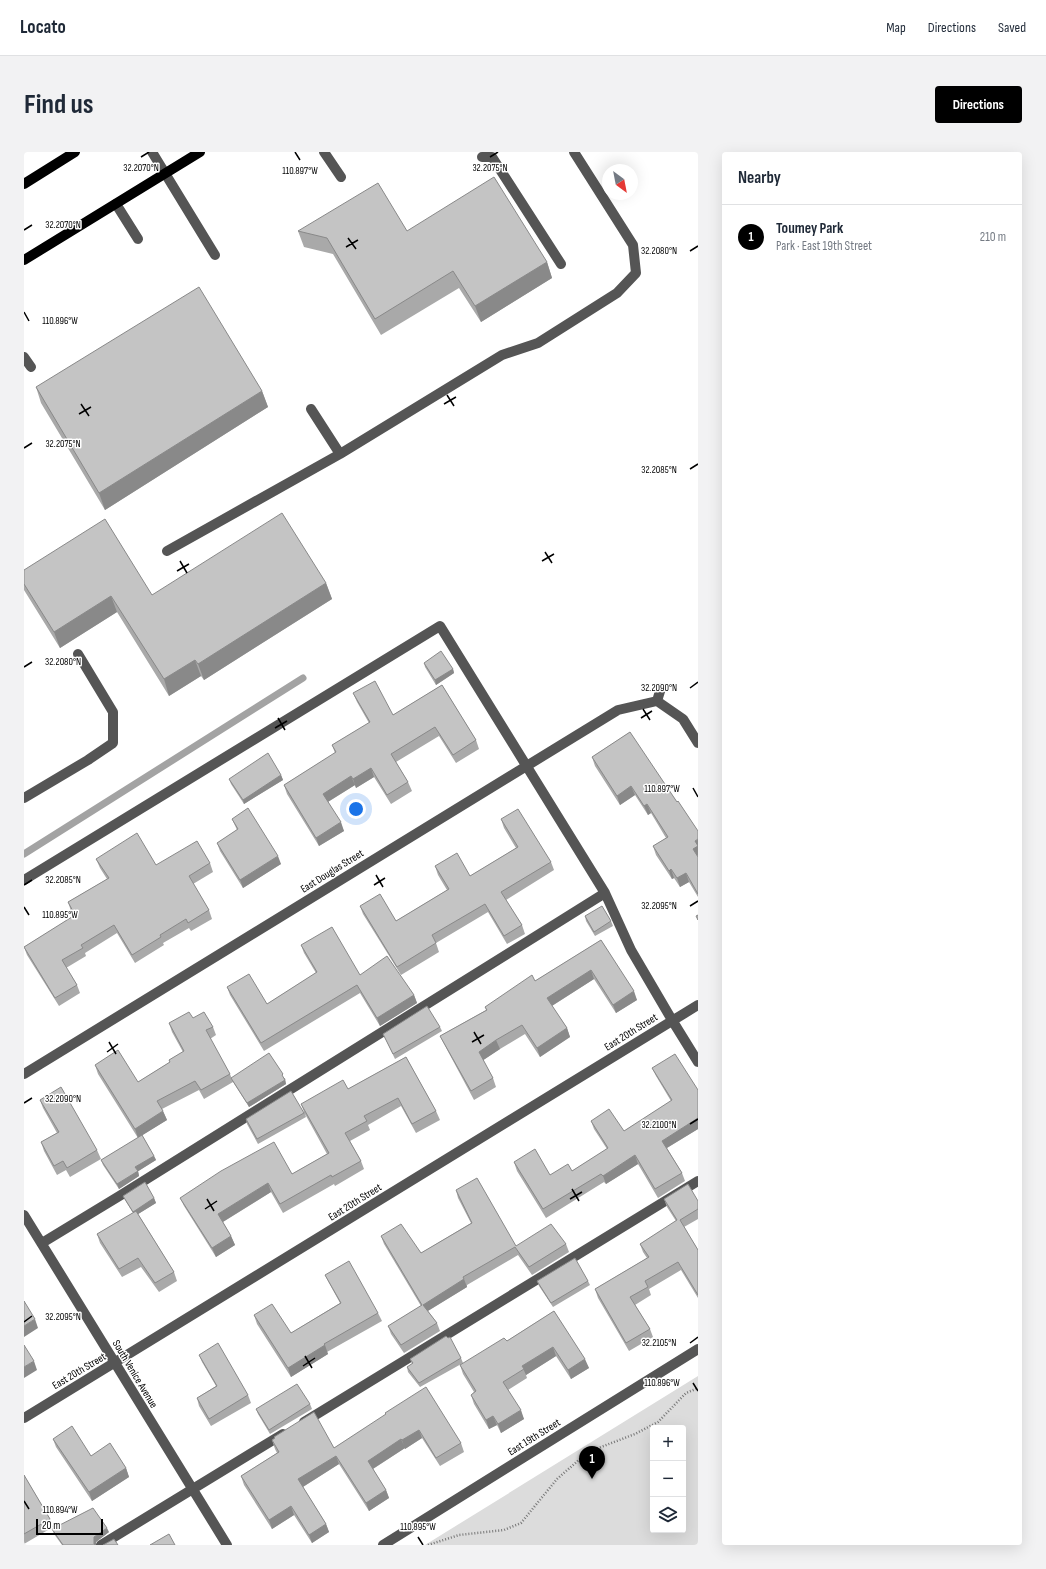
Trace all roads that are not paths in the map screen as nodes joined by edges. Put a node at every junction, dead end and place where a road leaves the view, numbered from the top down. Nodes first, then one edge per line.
1 (75, 152) edge
2 (152, 152) edge
3 (200, 152) edge
4 (324, 152) edge
5 (574, 152) edge
6 (482, 157) dead end
7 (165, 174) junction
8 (340, 177) dead end
9 (24, 184) edge
10 (116, 204) junction
11 (138, 240) dead end
12 (216, 255) dead end
13 (24, 260) edge
14 (561, 264) dead end
15 (24, 357) edge
16 (31, 367) dead end
17 (311, 408) dead end
18 (340, 454) junction
19 (167, 552) dead end
20 (78, 654) dead end
21 (661, 688) dead end
22 (658, 701) junction
23 (698, 743) edge
24 (527, 765) junction
25 (24, 798) edge
26 (24, 880) edge
27 (605, 893) junction
28 (698, 1005) edge
29 (672, 1020) junction
30 (698, 1062) edge
31 (24, 1074) edge
32 (698, 1181) edge
33 (24, 1215) edge
34 (42, 1243) junction
35 (698, 1349) edge
36 (114, 1363) junction
37 (24, 1418) edge
38 (192, 1490) junction
39 (101, 1545) edge
40 (226, 1545) edge
41 (383, 1545) edge

1 - 9 main road
2 - 7 street
3 - 7 main road
4 - 8 street
5 - 18 street
6 - 14 street
7 - 10 main road
7 - 12 street
10 - 11 street
10 - 13 main road
15 - 16 street
17 - 18 street
18 - 19 street
20 - 25 street
21 - 22 street
22 - 23 street
22 - 24 street, East Douglas Street
24 - 26 street
24 - 27 street
24 - 31 street, East Douglas Street
27 - 29 street
27 - 34 street
28 - 29 street, East 20th Street
29 - 30 street
29 - 36 street, East 20th Street
32 - 38 street
33 - 34 street, South Venice Avenue
34 - 36 street, South Venice Avenue
35 - 41 street, East 19th Street
36 - 37 street, East 20th Street
36 - 38 street, South Venice Avenue
38 - 39 street
38 - 40 street, South Venice Avenue

